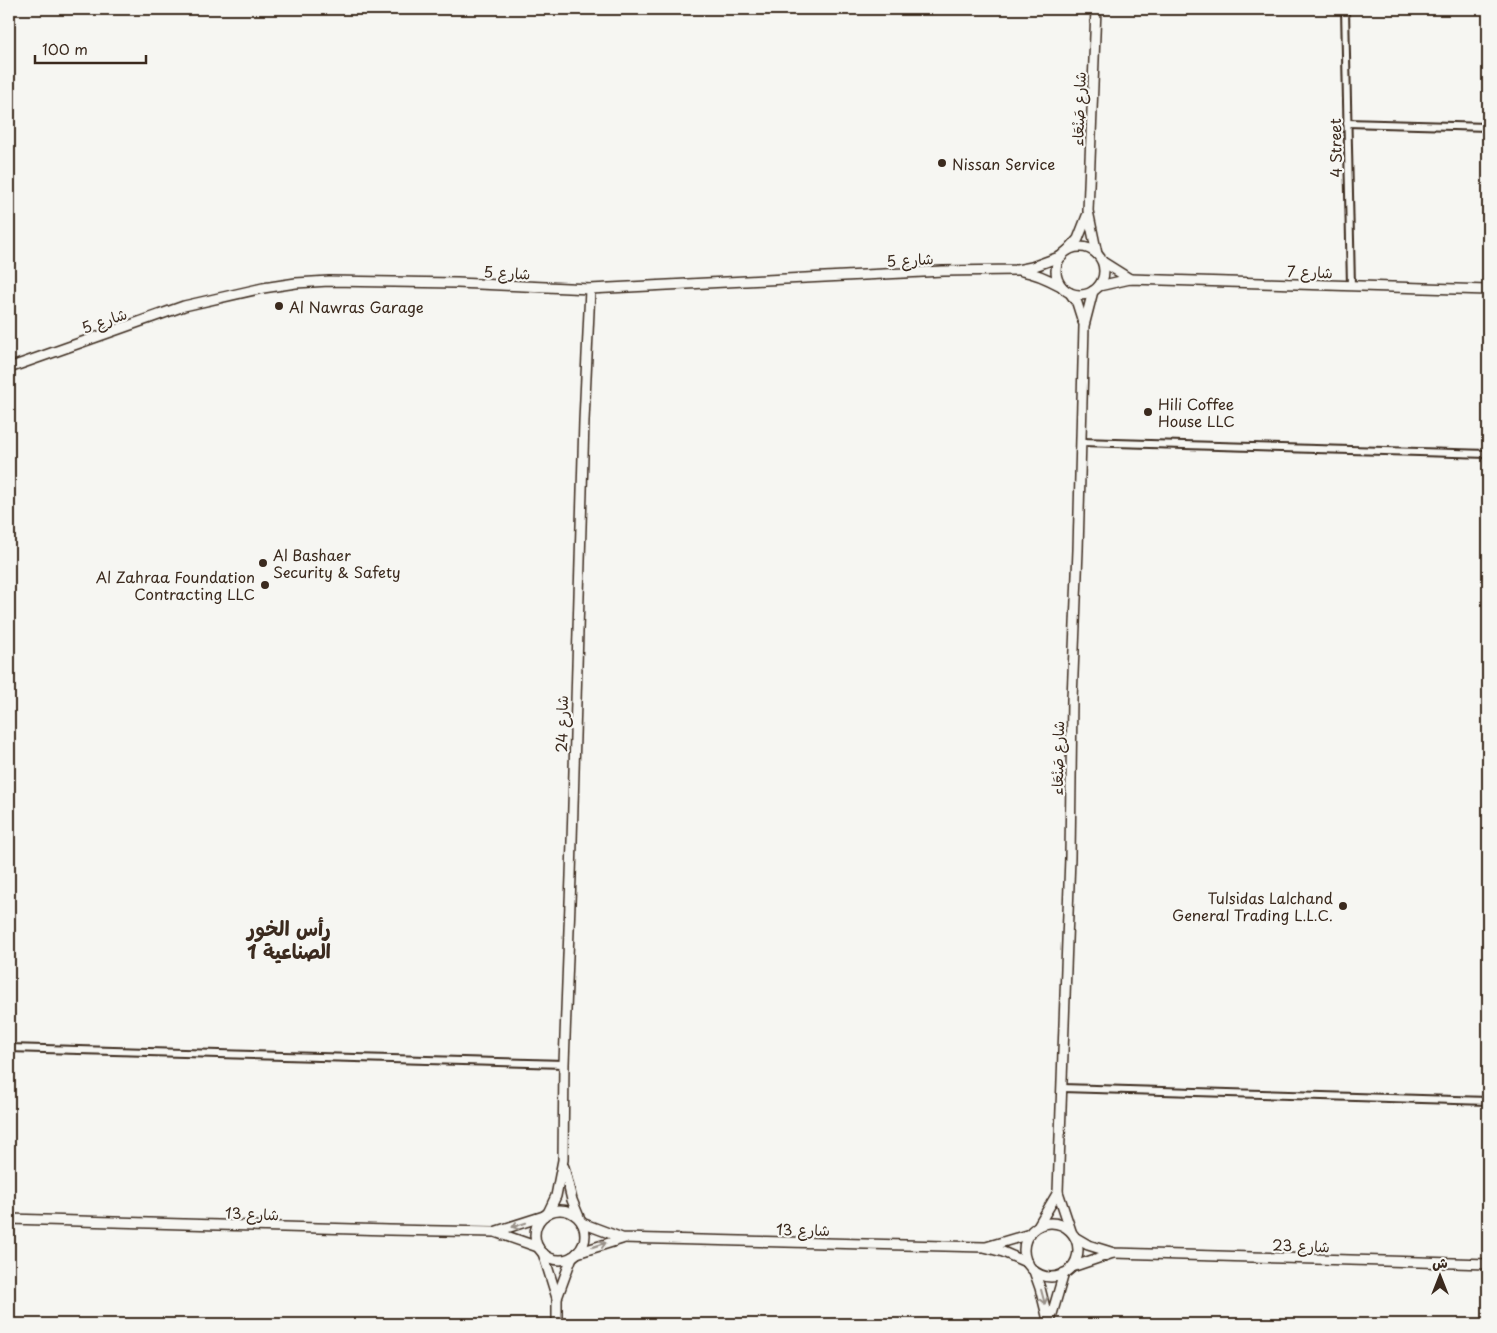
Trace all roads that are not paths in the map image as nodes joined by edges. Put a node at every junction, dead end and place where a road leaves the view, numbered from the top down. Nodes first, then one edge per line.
1 (1096, 9) edge
2 (1345, 9) edge
3 (1347, 123) junction
4 (1488, 127) edge
5 (1088, 211) junction
6 (1065, 253) junction
7 (1097, 254) junction
8 (1103, 262) junction
9 (1017, 270) junction
10 (1130, 279) junction
11 (1352, 286) junction
12 (590, 289) junction
13 (1096, 289) junction
14 (1067, 290) junction
15 (1488, 290) edge
16 (1084, 326) junction
17 (9, 368) edge
18 (1081, 442) junction
19 (1488, 454) edge
20 (9, 1048) edge
21 (564, 1064) junction
22 (1062, 1088) junction
23 (1488, 1101) edge
24 (563, 1160) junction
25 (1058, 1192) junction
26 (546, 1214) junction
27 (9, 1219) edge
28 (581, 1221) junction
29 (1037, 1227) junction
30 (495, 1232) junction
31 (1030, 1234) junction
32 (1074, 1235) junction
33 (622, 1238) junction
34 (984, 1247) junction
35 (540, 1250) junction
36 (1114, 1253) junction
37 (574, 1255) junction
38 (1488, 1264) edge
39 (1031, 1267) junction
40 (1072, 1267) junction
41 (1064, 1274) junction
42 (557, 1298) junction
43 (557, 1324) edge
44 (1049, 1324) edge

1 - 5 street, شارع صَنْعَاء
2 - 3 street, 4 Street
3 - 4 street
3 - 11 street, 4 Street
5 - 6 street, شارع صَنْعَاء
5 - 7 street, شارع صَنْعَاء
6 - 7 street
6 - 9 street, شارع 5
6 - 14 street
7 - 8 street
8 - 10 street
8 - 13 street
9 - 12 street, شارع 5
9 - 14 street, شارع 5
10 - 11 street, شارع 7
10 - 13 street, شارع 7
11 - 15 street, شارع 7
12 - 17 street, شارع 5
12 - 21 street, شارع 24
13 - 14 street
13 - 16 street, شارع صَنْعَاء
14 - 16 street, شارع صَنْعَاء
16 - 18 street, شارع صَنْعَاء
18 - 19 street
18 - 22 street, شارع صَنْعَاء
20 - 21 street
21 - 24 street, شارع 24
22 - 23 street
22 - 25 street, شارع صَنْعَاء
24 - 26 street, شارع 24
24 - 28 street, شارع 24
25 - 29 street, شارع صَنْعَاء
25 - 32 street, شارع صَنْعَاء
26 - 28 street
26 -> 30 street, شارع 13
26 - 35 street
27 - 30 street, شارع 13
28 - 33 street, شارع 13
28 - 37 street
29 - 31 street
29 - 32 street
30 - 35 street, شارع 13
31 - 34 street, شارع 13
31 - 39 street
32 - 36 street, شارع 23
32 - 40 street
33 - 34 street, شارع 13
37 -> 33 street, شارع 13
34 - 39 street, شارع 13
35 - 37 street
35 - 42 street
36 - 38 street, شارع 23
36 - 40 street, شارع 23
37 - 42 street
39 - 41 street
39 -> 44 street
40 - 41 street
41 - 44 street
42 - 43 street

